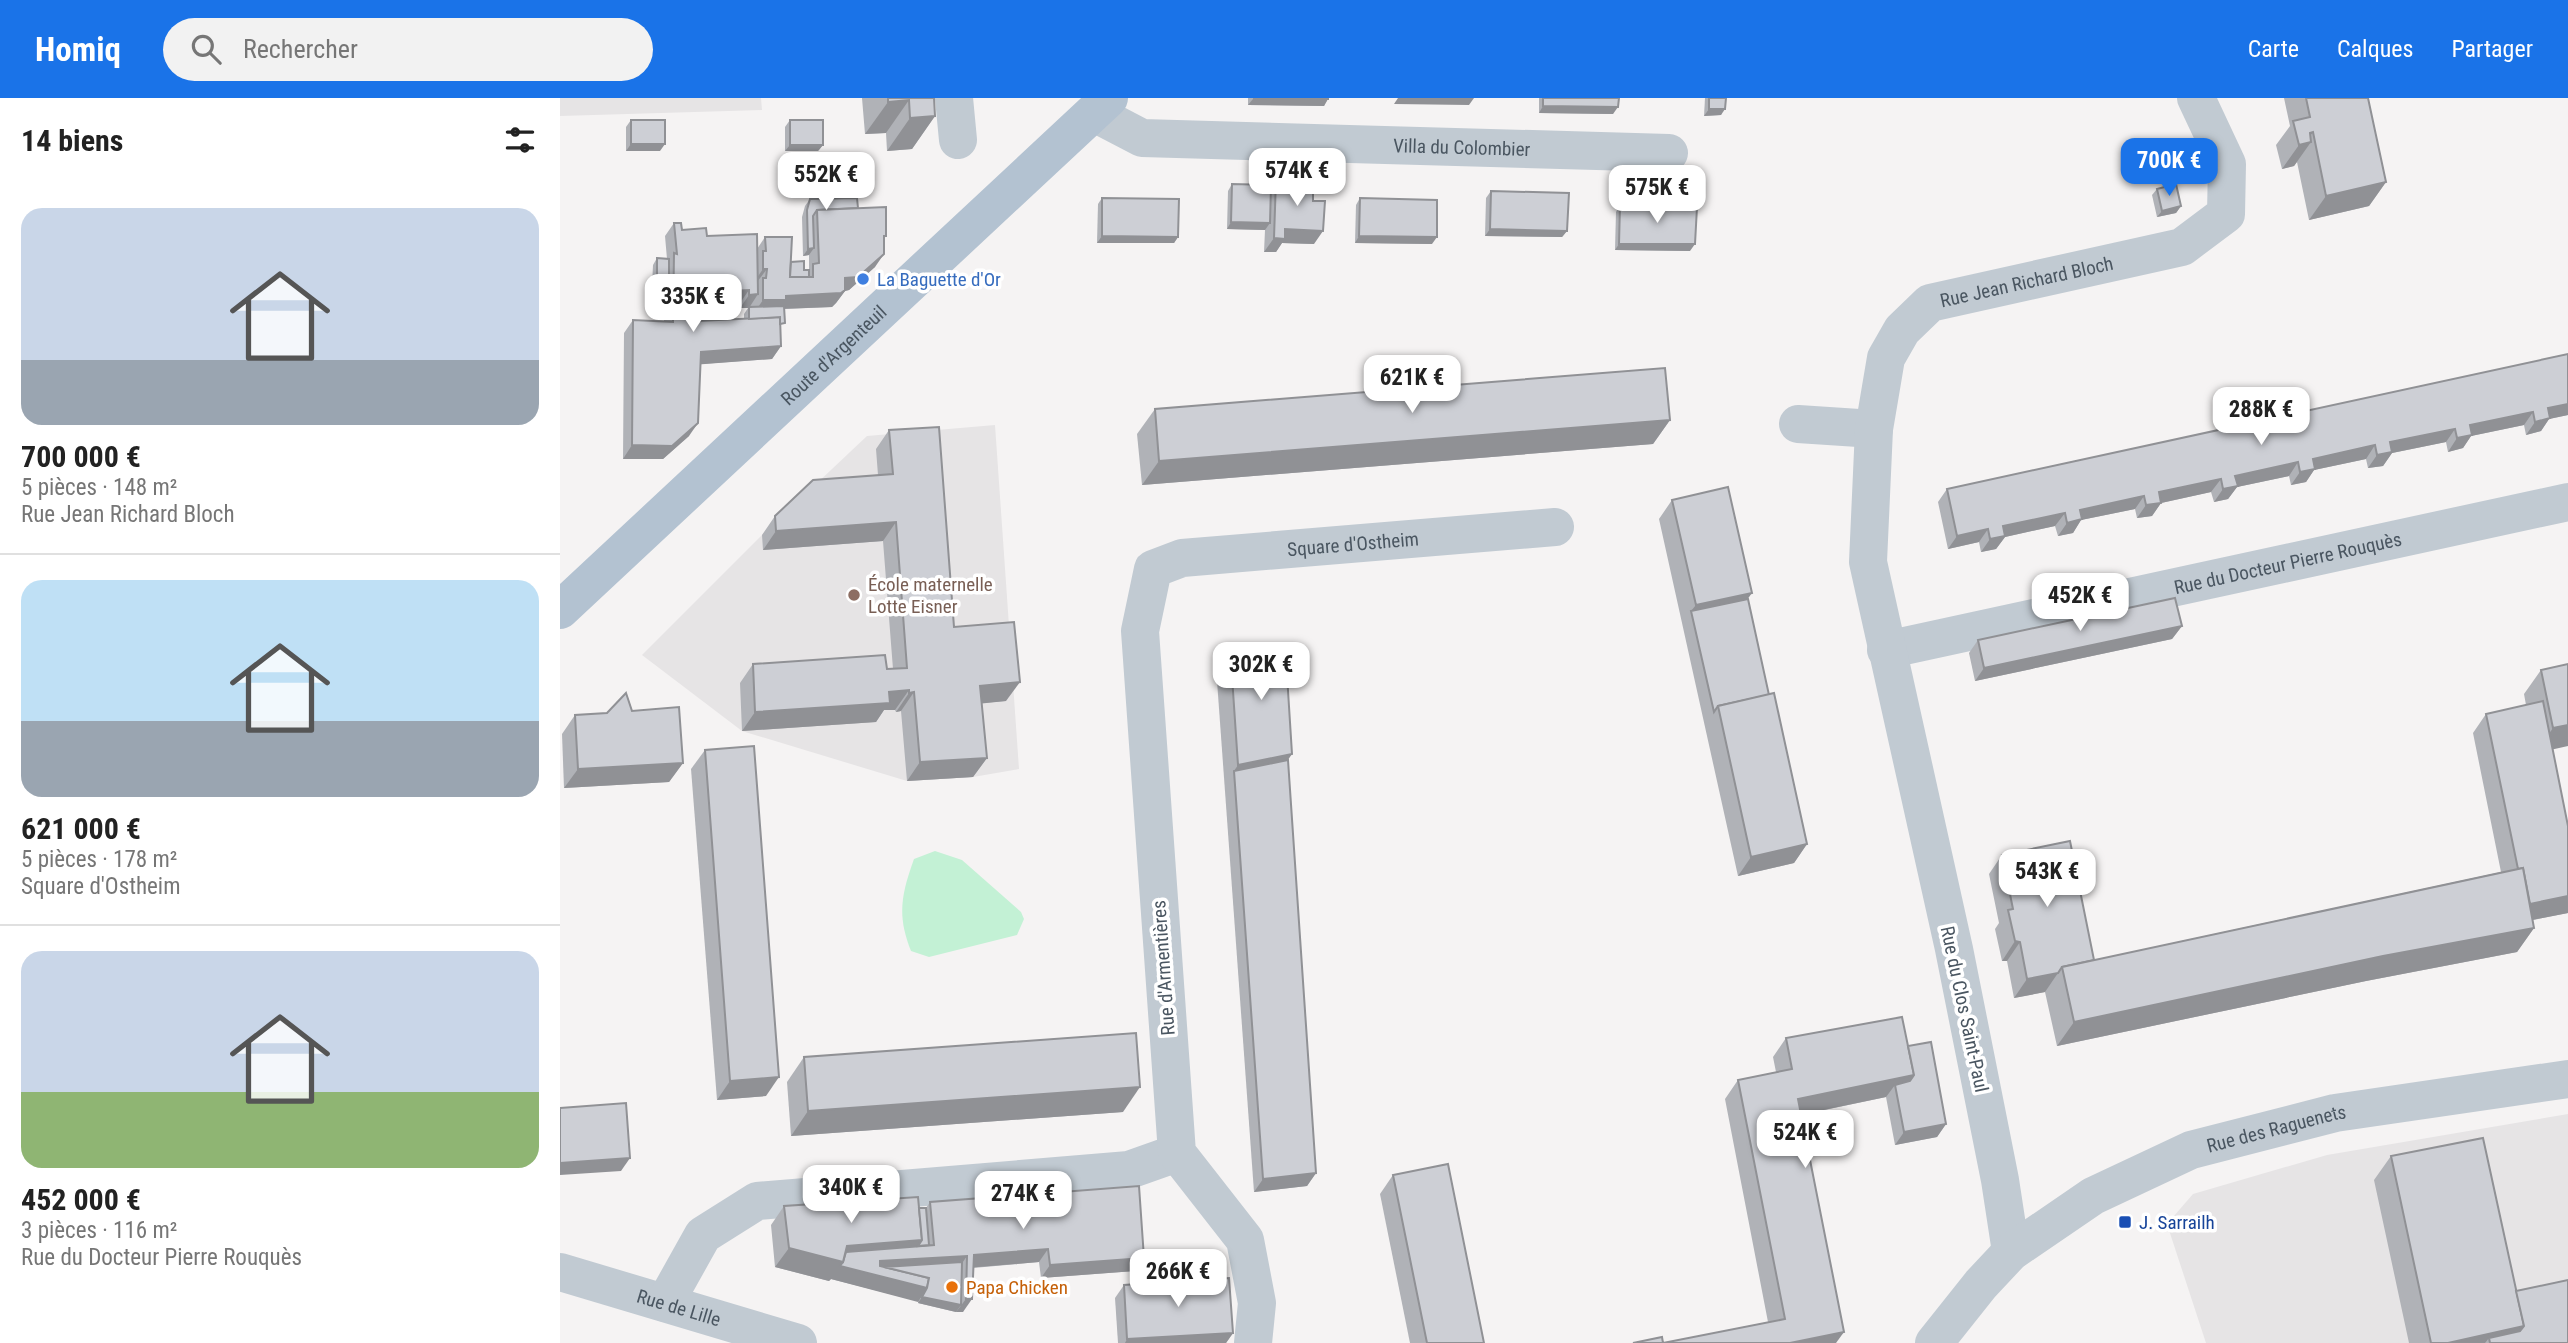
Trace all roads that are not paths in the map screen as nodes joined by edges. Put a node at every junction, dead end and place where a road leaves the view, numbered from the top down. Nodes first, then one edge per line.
1 (954, 98) edge
2 (2196, 98) edge
3 (1102, 105) edge
4 (958, 140) dead end
5 (1669, 153) dead end
6 (1798, 424) dead end
7 (1874, 429) junction
8 (2568, 502) edge
9 (1555, 527) dead end
10 (1153, 569) joint
11 (560, 610) edge
12 (1886, 650) junction
13 (2568, 1079) edge
14 (1177, 1153) junction
15 (2011, 1252) junction
16 (560, 1272) edge
17 (665, 1303) junction
18 (798, 1343) edge
19 (1253, 1343) edge
20 (1934, 1343) edge

1 - 4 street
2 - 7 street, Rue Jean Richard Bloch
3 - 5 street, Villa du Colombier
3 - 11 main road, Route d'Argenteuil
6 - 7 street
7 - 12 street, Rue Jean Richard Bloch
8 - 12 street, Rue du Docteur Pierre Rouquès
9 - 10 street, Square d'Ostheim
10 - 14 street, Rue d'Armentières
12 - 15 street, Rue du Clos Saint-Paul
13 - 15 street, Rue des Raguenets
14 - 17 street
14 - 19 street
15 - 20 street
16 - 17 street, Rue de Lille
17 - 18 street, Rue de Lille

